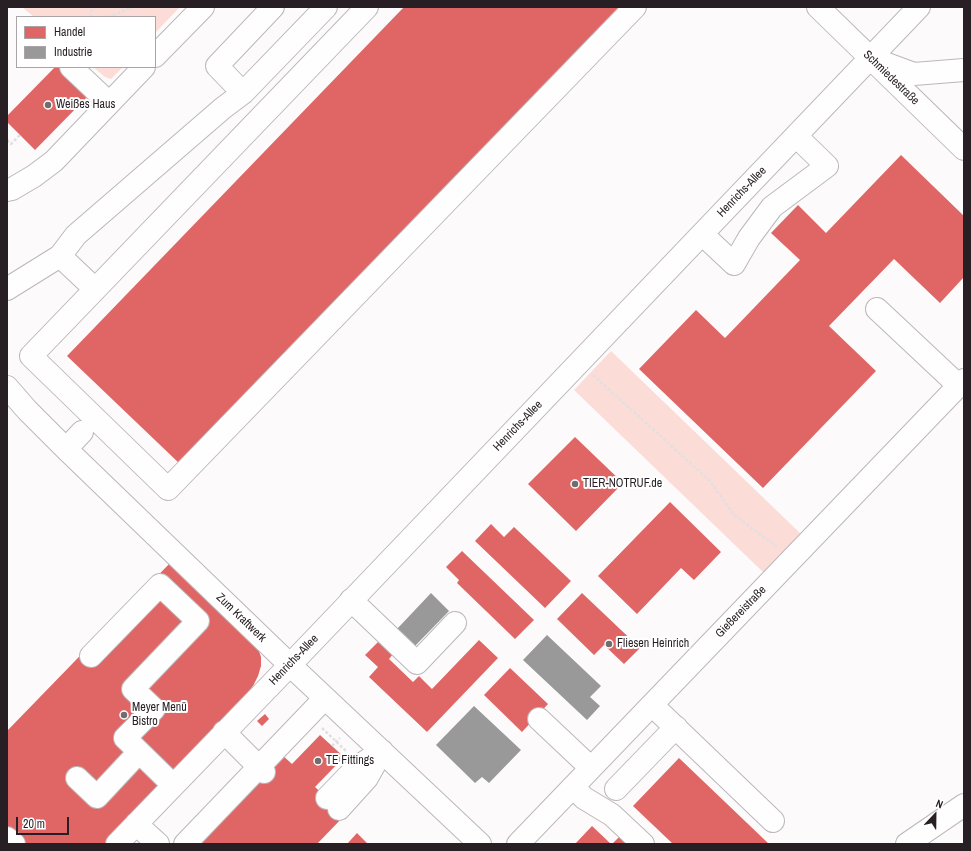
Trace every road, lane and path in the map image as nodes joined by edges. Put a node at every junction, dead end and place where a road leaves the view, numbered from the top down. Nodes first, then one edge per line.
1 (133, 7) edge
2 (203, 7) edge
3 (273, 7) edge
4 (326, 7) edge
5 (367, 7) edge
6 (635, 7) edge
7 (818, 7) edge
8 (919, 7) edge
9 (110, 16) edge
10 (156, 55) edge
11 (870, 58) junction
12 (72, 68) edge
13 (143, 68) edge
14 (964, 70) edge
15 (243, 93) junction
16 (109, 103) junction
17 (20, 134) dead end
18 (796, 136) junction
19 (7, 140) edge
20 (964, 149) edge
21 (7, 190) edge
22 (702, 234) junction
23 (60, 256) junction
24 (7, 289) edge
25 (95, 289) junction
26 (877, 309) dead end
27 (579, 363) junction
28 (961, 382) edge
29 (8, 388) edge
30 (82, 432) dead end
31 (66, 449) junction
32 (792, 559) junction
33 (195, 573) junction
34 (172, 597) junction
35 (351, 600) junction
36 (455, 623) dead end
37 (91, 656) dead end
38 (290, 665) junction
39 (326, 698) junction
40 (652, 705) junction
41 (308, 715) junction
42 (539, 719) dead end
43 (676, 728) junction
44 (224, 732) junction
45 (382, 751) junction
46 (140, 752) junction
47 (361, 765) junction
48 (591, 768) junction
49 (262, 769) junction
50 (77, 778) dead end
51 (173, 785) junction
52 (573, 787) junction
53 (616, 789) dead end
54 (964, 805) edge
55 (773, 821) dead end
56 (136, 824) junction
57 (7, 838) edge
58 (14, 844) edge
59 (117, 844) edge
60 (158, 844) edge
61 (185, 844) edge
62 (480, 844) edge
63 (518, 844) edge
64 (643, 844) edge
65 (907, 844) edge

1 - 9 path
2 - 10 street
3 - 15 street
4 - 15 street
5 - 25 street
6 - 25 street
7 - 11 street, Schmiedestraße
8 - 11 street, Henrichs-Allee
11 - 14 street
11 - 18 street, Henrichs-Allee
11 - 20 street, Schmiedestraße
12 - 16 street
13 - 16 street
15 - 23 street
16 - 21 street
17 - 19 path
18 - 22 street, Henrichs-Allee
18 - 22 street
22 - 27 street, Henrichs-Allee
23 - 24 street
23 - 25 street
26 - 28 street
27 - 32 path
27 - 35 street, Henrichs-Allee
28 - 32 street, Gießereistraße
29 - 31 street, Zum Kraftwerk
30 - 31 street
31 - 33 street, Zum Kraftwerk
32 - 40 street, Gießereistraße
33 - 34 street
33 - 38 street, Zum Kraftwerk
34 - 37 street
34 - 46 street
35 - 36 street
35 - 38 street, Henrichs-Allee
38 - 39 street, Zum Kraftwerk
38 - 44 street, Henrichs-Allee
39 - 41 street
39 - 45 street, Zum Kraftwerk
40 - 43 street
40 - 48 street, Gießereistraße
41 - 47 path
41 - 49 street
42 - 48 street
43 - 53 street
43 - 55 street
44 - 49 street
44 - 51 street, Henrichs-Allee
45 - 47 street
45 - 47 street
45 - 62 street, Zum Kraftwerk
46 - 50 street
46 - 51 street
48 - 52 street, Gießereistraße
49 - 61 street
51 - 56 street, Henrichs-Allee
52 - 63 street, Gießereistraße
52 - 64 street
54 - 65 street
56 - 59 street, Henrichs-Allee
56 - 60 street
57 - 58 street

